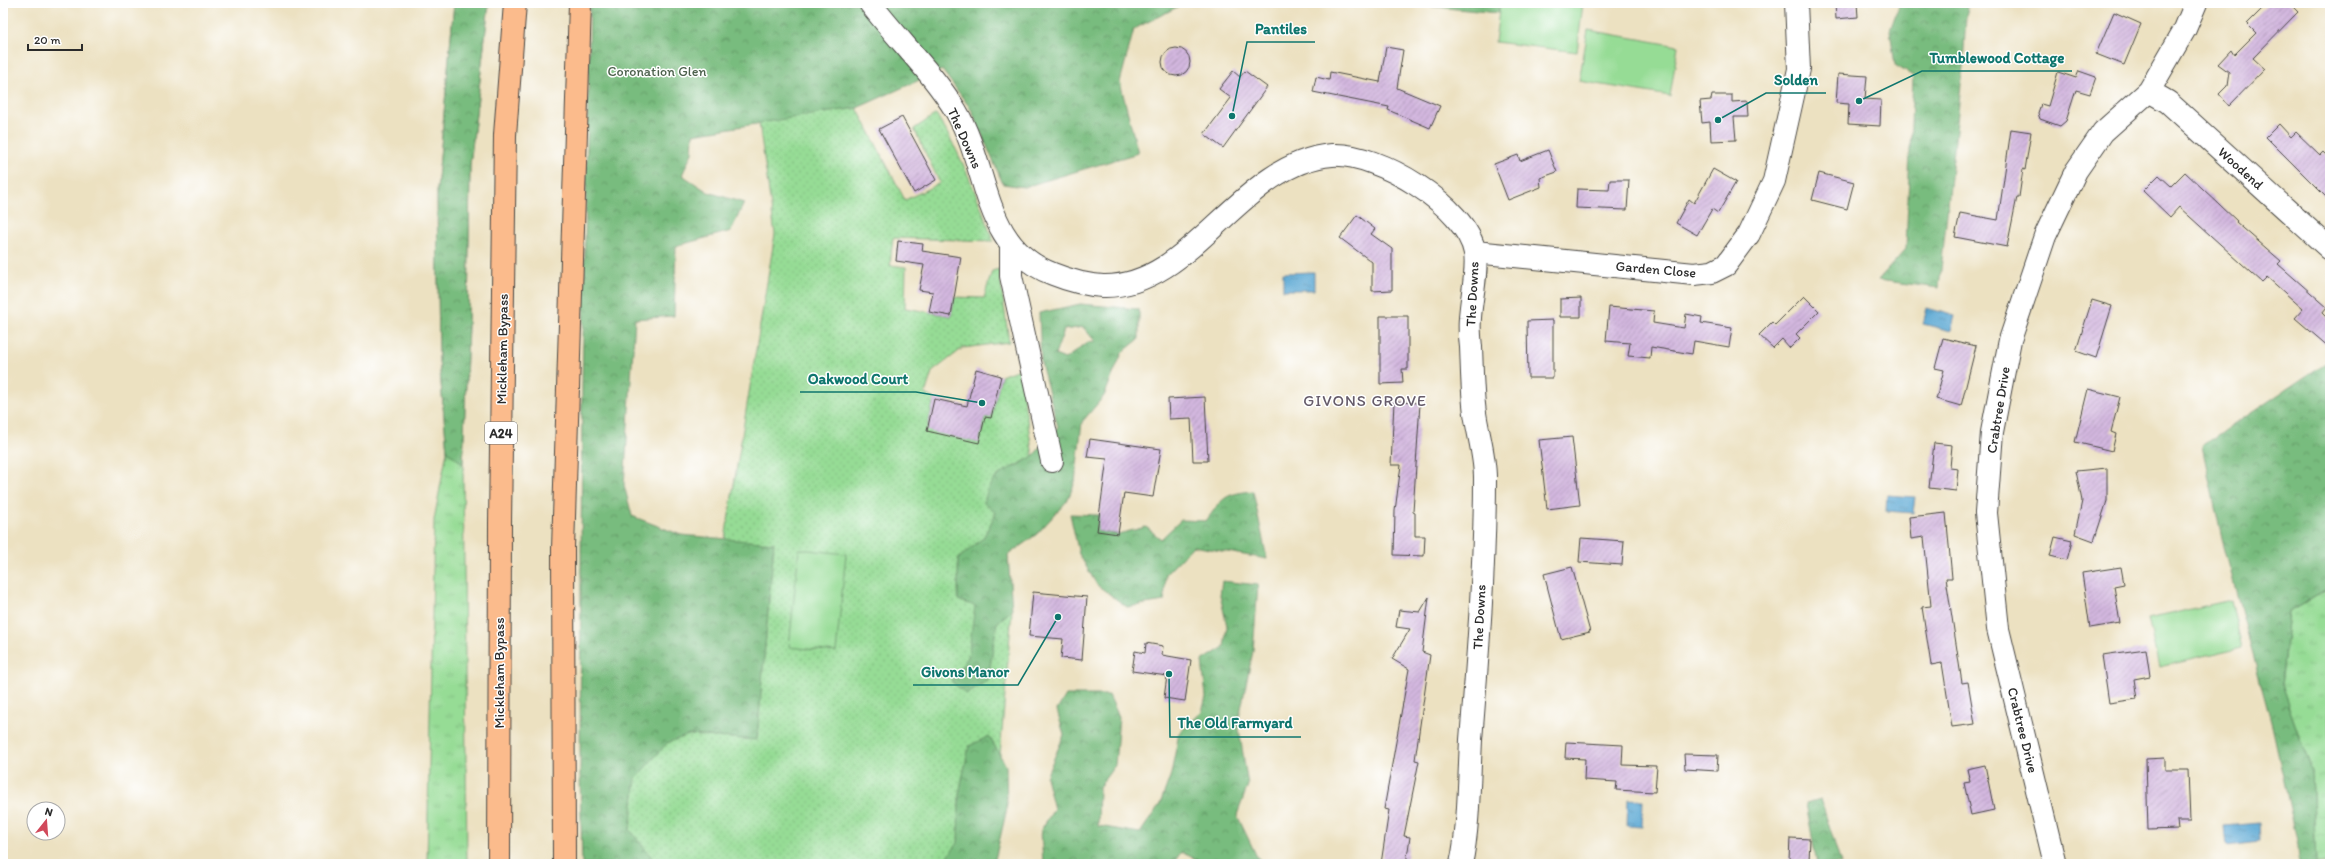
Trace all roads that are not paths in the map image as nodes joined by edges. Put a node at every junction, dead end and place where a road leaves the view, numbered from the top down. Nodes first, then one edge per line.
1 (514, 3) edge
2 (580, 3) edge
3 (870, 3) edge
4 (1796, 3) edge
5 (2196, 3) edge
6 (2149, 91) junction
7 (1011, 246) junction
8 (2330, 249) edge
9 (1475, 252) junction
10 (1052, 461) dead end
11 (499, 864) edge
12 (564, 864) edge
13 (1461, 864) edge
14 (2055, 864) edge

1 - 11 highway, Mickleham Bypass / A24
2 - 12 highway
3 - 7 street, The Downs
4 - 9 street, Garden Close
5 - 6 street, Crabtree Drive
6 - 8 street, Woodend
6 - 14 street, Crabtree Drive
7 - 9 street, The Downs
7 - 10 street
9 - 13 street, The Downs

